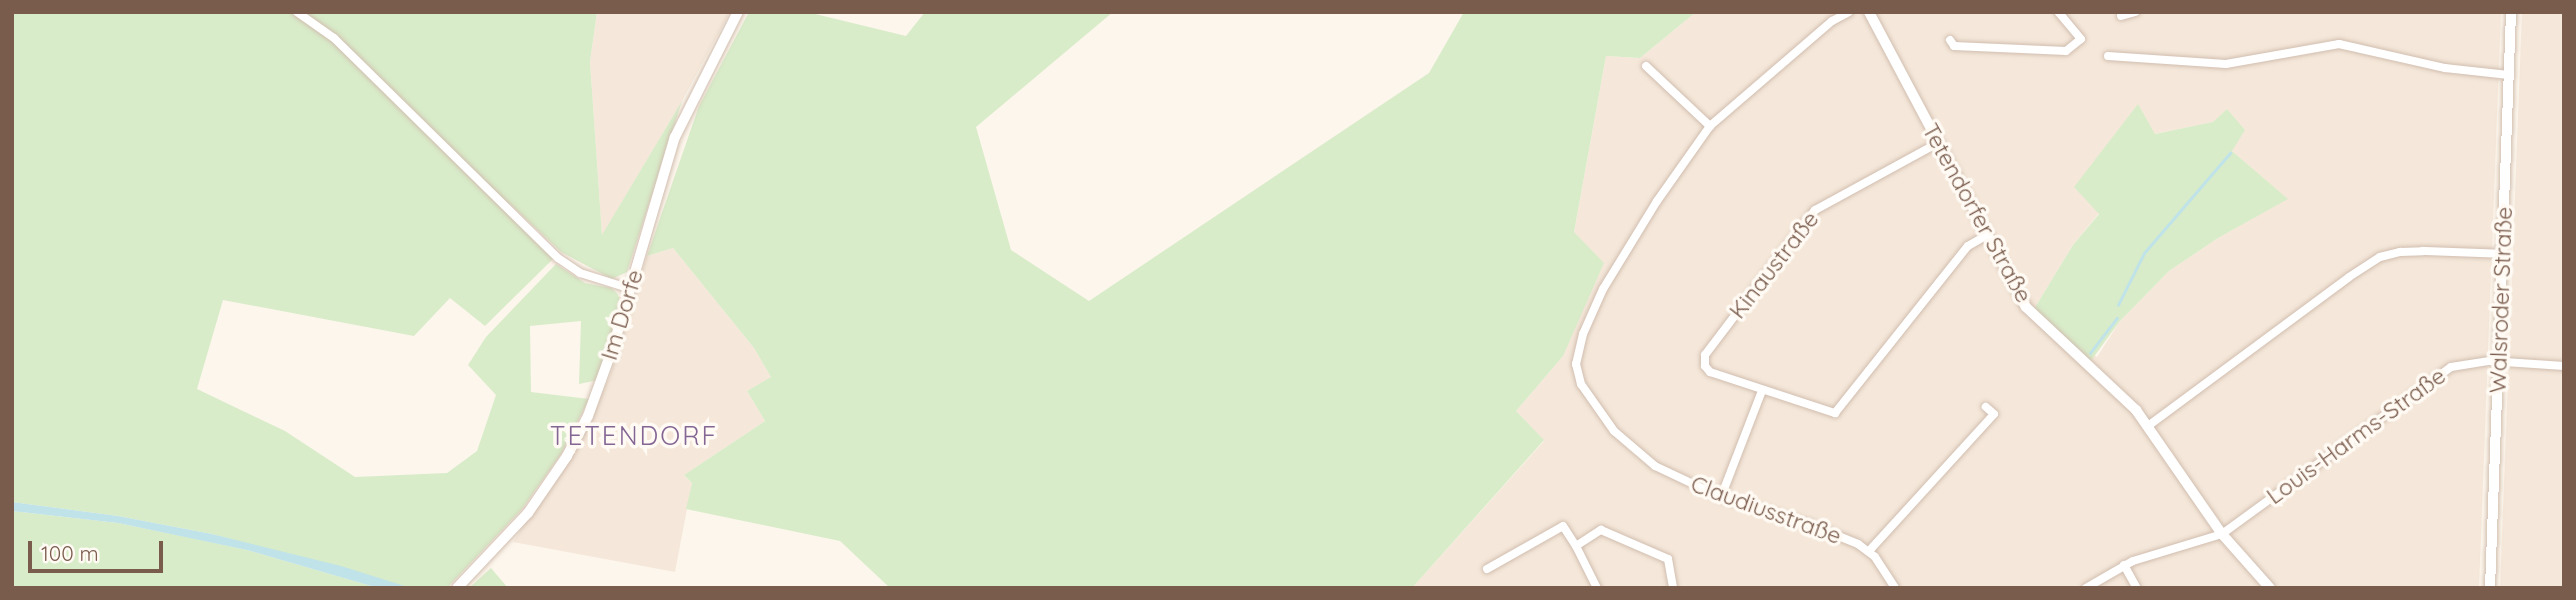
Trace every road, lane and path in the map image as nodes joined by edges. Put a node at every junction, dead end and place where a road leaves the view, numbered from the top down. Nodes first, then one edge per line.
1 (297, 12) edge
2 (738, 12) edge
3 (1849, 12) edge
4 (1868, 12) edge
5 (2058, 12) edge
6 (2135, 12) edge
7 (2511, 12) edge
8 (2121, 16) dead end
9 (1950, 40) dead end
10 (2108, 56) dead end
11 (1646, 66) dead end
12 (2509, 75) junction
13 (1710, 126) junction
14 (1938, 143) junction
15 (1987, 235) junction
16 (2503, 254) junction
17 (631, 289) junction
18 (2494, 361) junction
19 (2564, 366) edge
20 (1762, 391) junction
21 (1986, 407) dead end
22 (2148, 426) junction
23 (1721, 497) junction
24 (2222, 534) junction
25 (1576, 546) junction
26 (1869, 551) junction
27 (2124, 565) junction
28 (1487, 569) dead end
29 (457, 588) edge
30 (1597, 588) edge
31 (1673, 588) edge
32 (1895, 588) edge
33 (2086, 588) edge
34 (2137, 588) edge
35 (2270, 588) edge
36 (2490, 588) edge

1 - 17 street
2 - 17 street, Im Dorfe
3 - 13 street, Claudiusstraße
4 - 14 street, Tetendorfer Straße
5 - 9 street
6 - 8 street
7 - 12 main road, Walsroder Straße
10 - 12 street
11 - 13 street
12 - 16 main road, Walsroder Straße
13 - 23 street, Claudiusstraße
14 - 15 street, Tetendorfer Straße
14 - 20 street, Kinaustraße
15 - 20 street
15 - 22 street, Tetendorfer Straße
16 - 18 main road, Walsroder Straße
16 - 22 street
17 - 29 street, Im Dorfe
18 - 19 street, Louis-Harms-Straße
18 - 24 street, Louis-Harms-Straße
18 - 36 main road, Walsroder Straße
20 - 23 street
21 - 26 street
22 - 24 street, Tetendorfer Straße
23 - 26 street, Claudiusstraße
24 - 27 street, Louis-Harms-Straße
24 - 35 street, Tetendorfer Straße
25 - 28 street
25 - 30 street
25 - 31 street
26 - 32 street, Claudiusstraße
27 - 33 street, Louis-Harms-Straße
27 - 34 street

